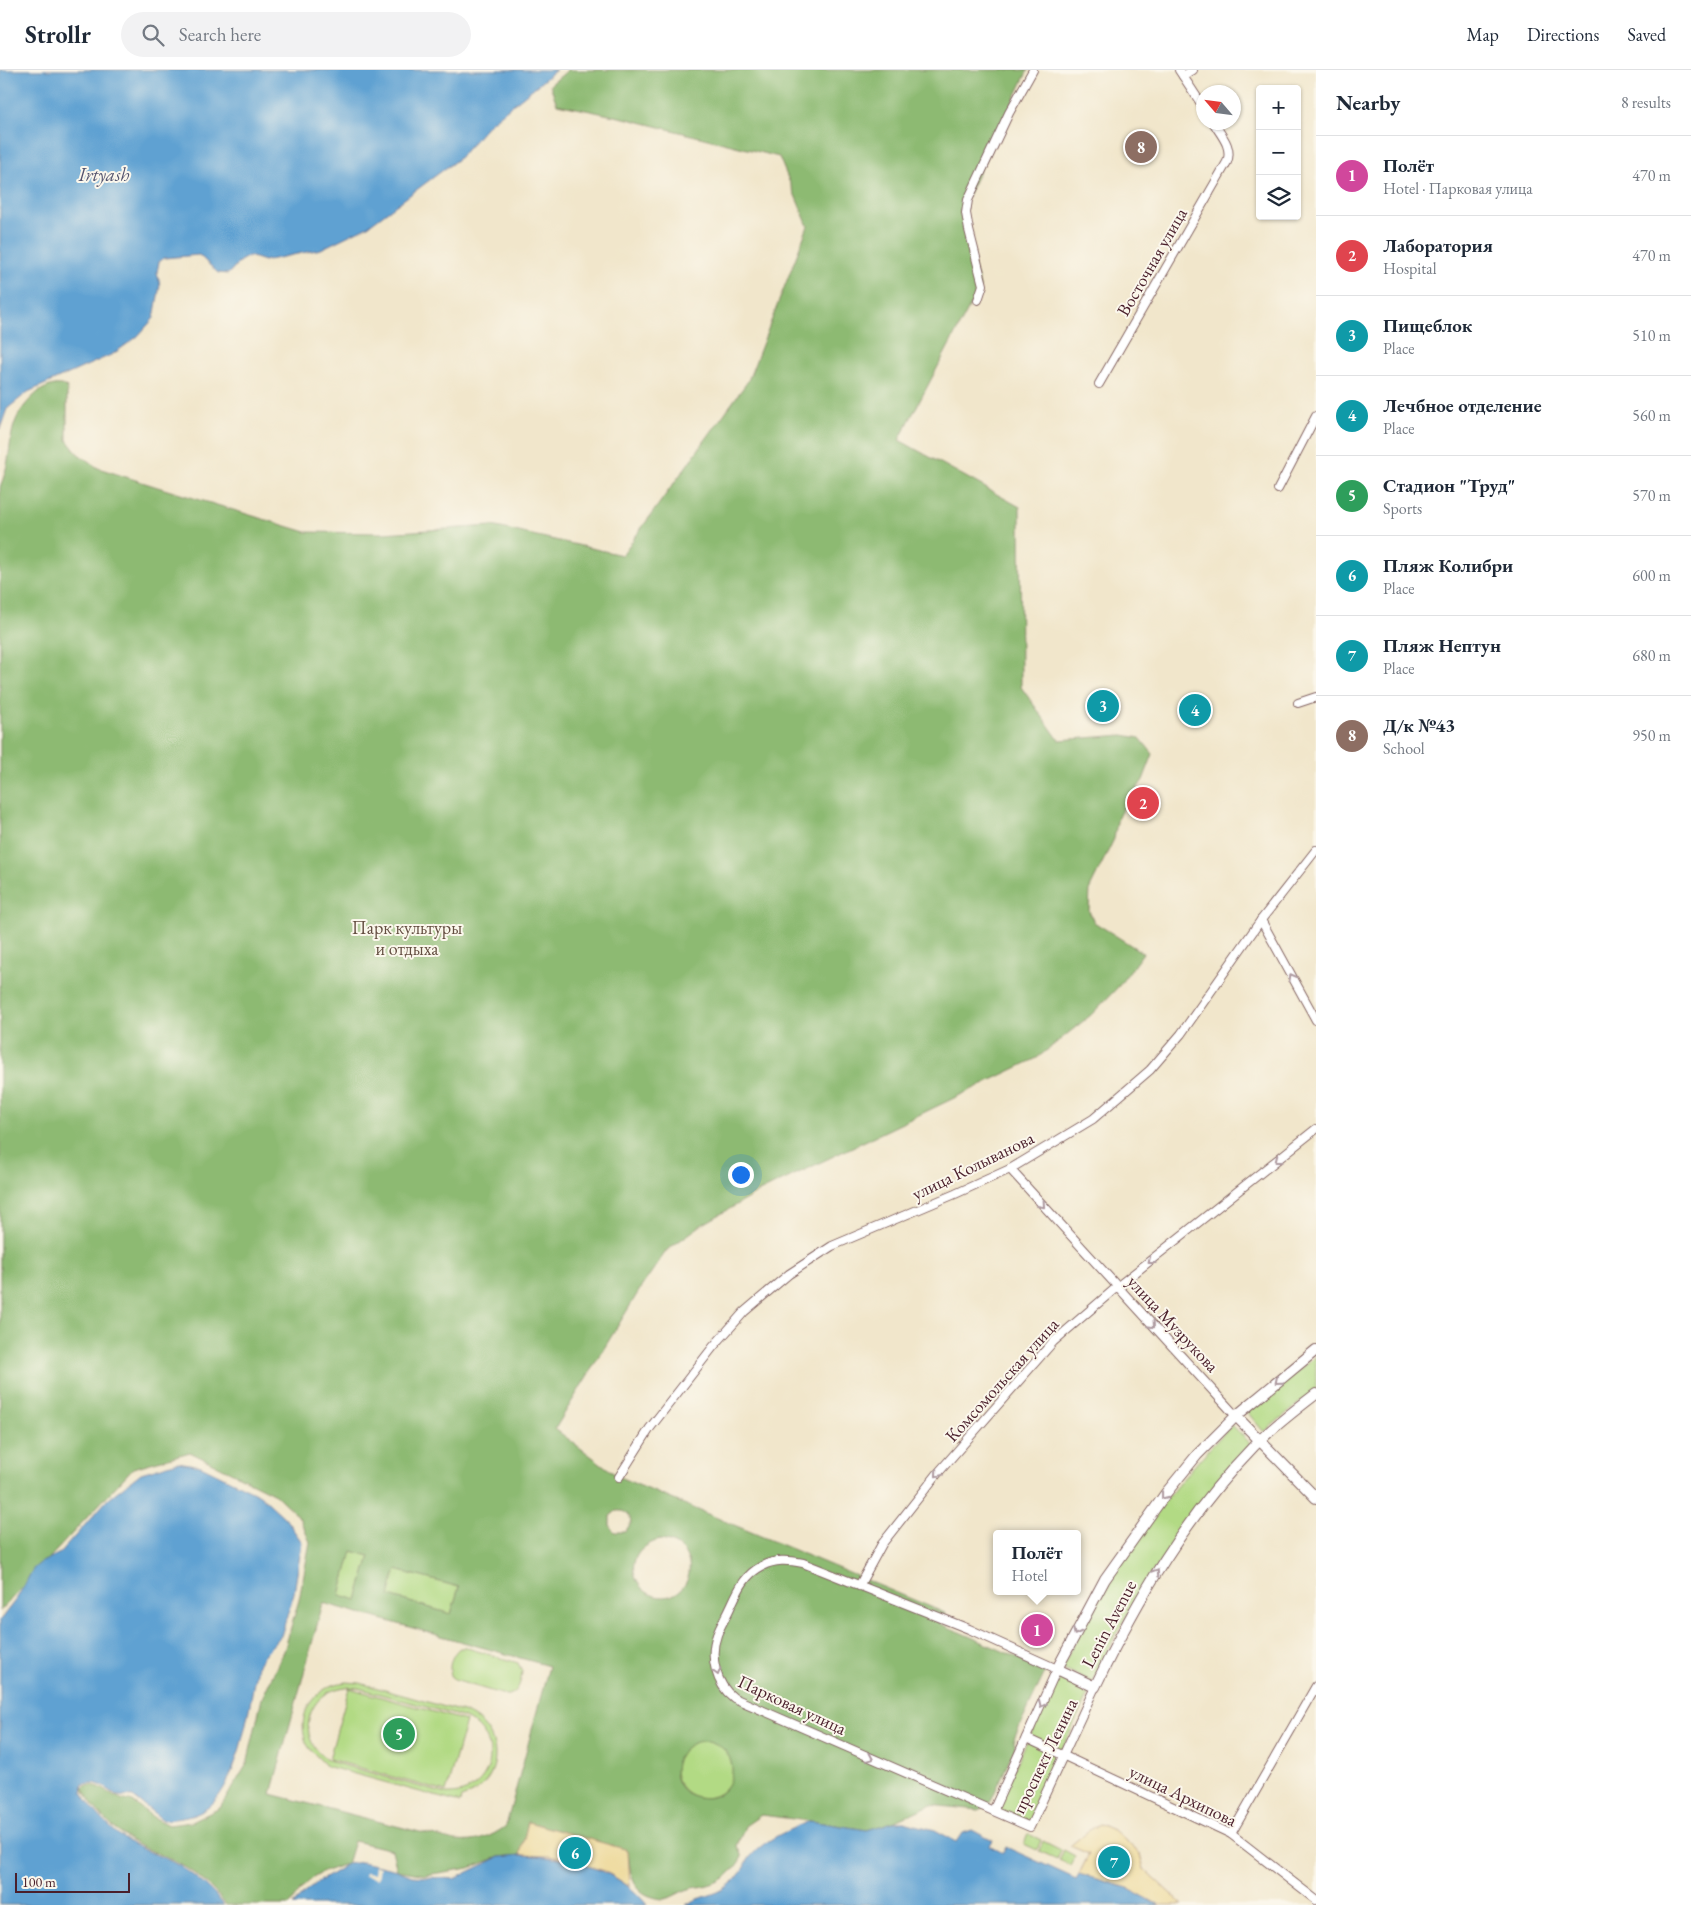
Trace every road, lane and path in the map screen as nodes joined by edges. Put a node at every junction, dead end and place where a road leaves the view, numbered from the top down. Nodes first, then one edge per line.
1 (1033, 70) edge
2 (1193, 70) edge
3 (1181, 73) edge
4 (1196, 96) edge
5 (1218, 130) edge
6 (978, 300) dead end
7 (1099, 384) dead end
8 (1316, 416) edge
9 (1278, 489) dead end
10 (1316, 697) edge
11 (1298, 703) dead end
12 (1316, 850) edge
13 (1260, 920) junction
14 (1316, 1020) edge
15 (1316, 1129) edge
16 (1010, 1169) junction
17 (1117, 1287) junction
18 (1316, 1350) edge
19 (1316, 1394) edge
20 (1236, 1416) junction
21 (1259, 1441) junction
22 (619, 1477) dead end
23 (1316, 1498) edge
24 (859, 1586) junction
25 (1057, 1669) junction
26 (1316, 1686) edge
27 (1095, 1687) junction
28 (1026, 1738) junction
29 (1063, 1756) junction
30 (993, 1811) junction
31 (1231, 1834) junction
32 (1316, 1900) edge

1 - 6 street
2 - 3 street
3 - 4 street
5 - 7 street, Восточная улица
8 - 9 street
10 - 11 street
12 - 13 street, улица Колыванова
14 -> 13 street
13 - 16 street, улица Колыванова
15 -> 17 street, Комсомольская улица
16 -> 17 street, улица Музрукова
16 - 22 street, улица Колыванова
17 -> 20 street, улица Музрукова
17 -> 24 street, Комсомольская улица
18 -> 20 street, Lenin Avenue
19 - 21 street, Lenin Avenue
20 - 21 street, улица Музрукова
20 -> 25 street, Lenin Avenue
21 - 23 street, улица Музрукова
27 -> 21 street, Lenin Avenue
24 - 25 street, Парковая улица
24 -> 30 street, Парковая улица
25 - 27 street, Lenin Avenue
25 -> 28 street, проспект Ленина
26 - 31 street
27 - 29 street, проспект Ленина
28 - 29 street, улица Архипова
28 - 30 street, проспект Ленина
29 - 30 street, проспект Ленина
29 - 31 street, улица Архипова
31 - 32 street, улица Архипова

